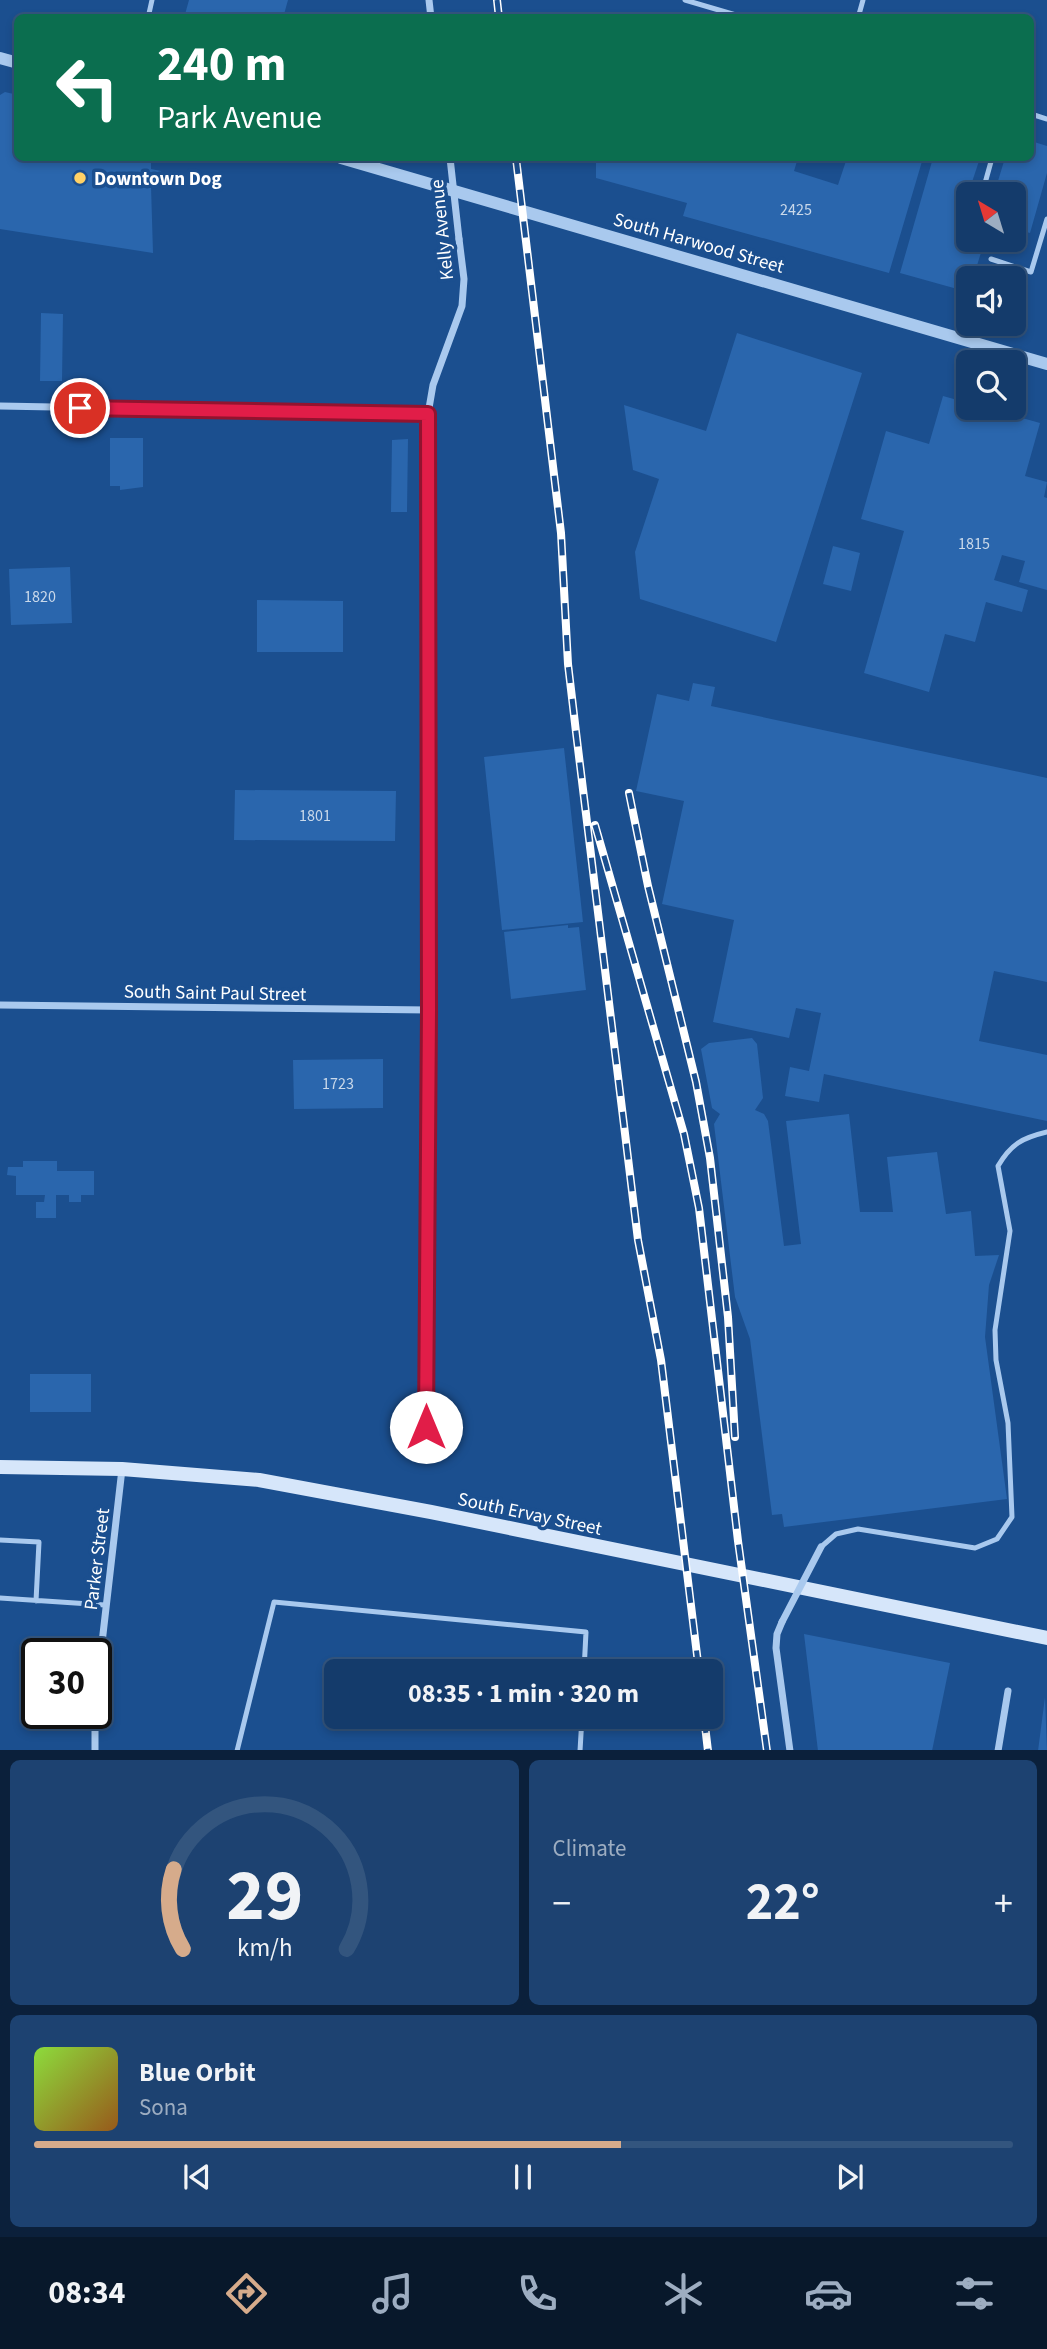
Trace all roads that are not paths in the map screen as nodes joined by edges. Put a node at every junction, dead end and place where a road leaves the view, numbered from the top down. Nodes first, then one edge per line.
1 (685, 0) edge
2 (732, 14) edge
3 (351, 161) edge
4 (450, 161) edge
5 (991, 161) edge
6 (985, 182) edge
7 (1047, 219) edge
8 (991, 258) dead end
9 (1047, 364) edge
10 (0, 406) edge
11 (428, 414) junction
12 (0, 1005) edge
13 (429, 1010) junction
14 (1047, 1132) edge
15 (426, 1427) dead end
16 (0, 1467) edge
17 (122, 1469) junction
18 (0, 1540) edge
19 (821, 1547) joint
20 (0, 1598) edge
21 (36, 1601) junction
22 (105, 1605) junction
23 (102, 1638) edge
24 (1047, 1638) edge
25 (585, 1659) edge
26 (1008, 1691) dead end
27 (95, 1729) edge
28 (581, 1729) edge
29 (95, 1750) edge
30 (237, 1750) edge
31 (580, 1750) edge
32 (790, 1750) edge
33 (998, 1750) edge

1 - 2 lane
3 - 9 street, South Harwood Street
4 - 11 street, Kelly Avenue, bridge
5 - 6 lane
7 - 8 lane
10 - 11 street
11 - 13 street, Kelly Avenue
12 - 13 street, South Saint Paul Street
13 - 15 street, Kelly Avenue
14 - 19 lane
16 - 17 main road, South Ervay Street
17 - 22 street, Parker Street
17 - 24 main road, South Ervay Street
18 - 21 lane
19 - 32 street, bridge
20 - 21 lane
21 - 22 lane
22 - 23 street, Parker Street
25 - 30 lane
26 - 33 street
27 - 29 street
28 - 31 lane

